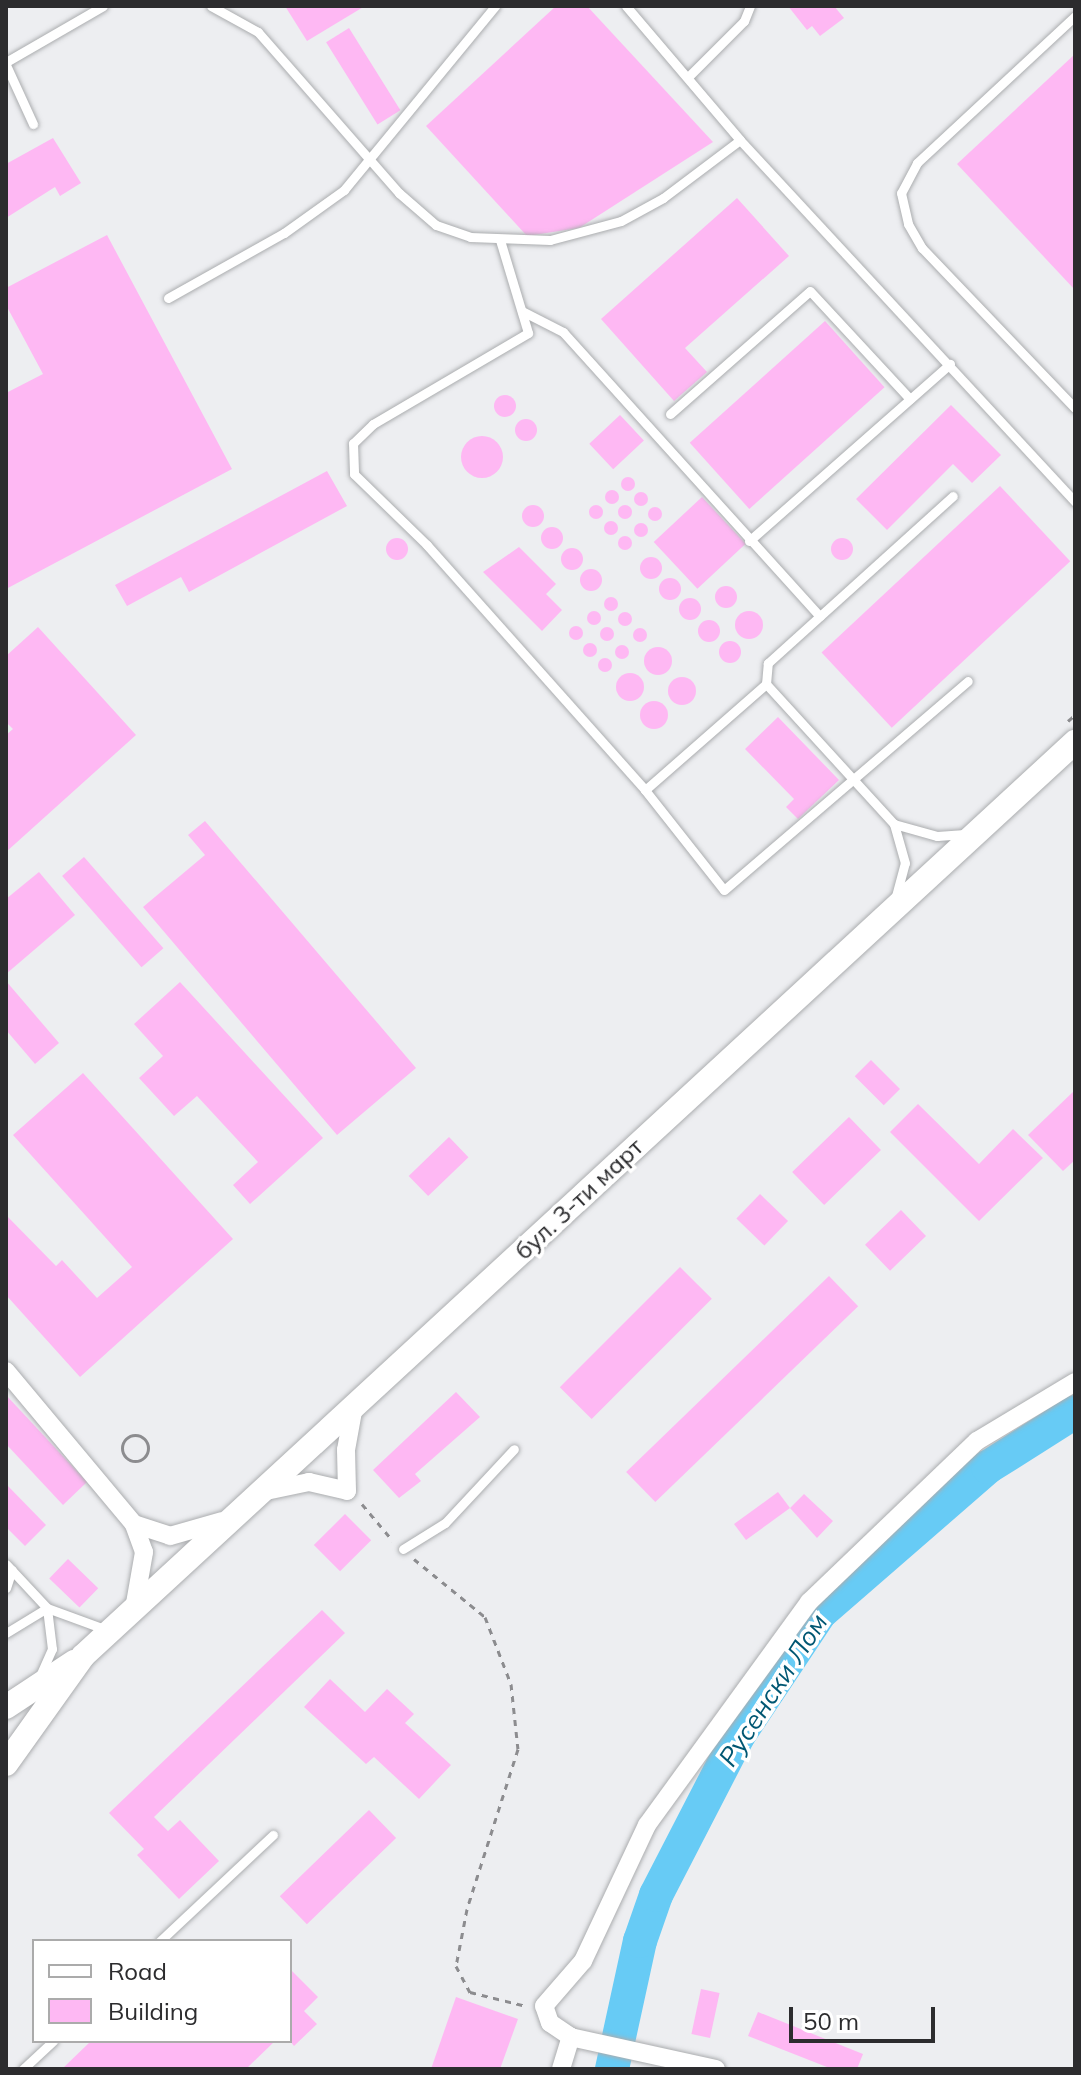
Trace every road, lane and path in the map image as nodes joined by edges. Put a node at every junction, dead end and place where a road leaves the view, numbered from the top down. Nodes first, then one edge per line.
1 (103, 6) edge
2 (211, 6) edge
3 (495, 6) edge
4 (626, 6) edge
5 (750, 6) edge
6 (1075, 16) edge
7 (6, 64) edge
8 (689, 76) junction
9 (33, 124) dead end
10 (740, 140) junction
11 (369, 164) junction
12 (500, 240) junction
13 (168, 298) dead end
14 (522, 311) junction
15 (950, 364) junction
16 (910, 399) junction
17 (1075, 408) edge
18 (670, 414) dead end
19 (953, 496) dead end
20 (1075, 502) edge
21 (749, 541) junction
22 (820, 616) junction
23 (968, 681) dead end
24 (766, 684) junction
25 (1075, 742) edge
26 (855, 782) junction
27 (645, 790) junction
28 (894, 824) junction
29 (980, 830) junction
30 (889, 913) junction
31 (6, 1371) edge
32 (1075, 1382) edge
33 (354, 1406) junction
34 (122, 1446) joint
35 (514, 1449) dead end
36 (347, 1491) junction
37 (261, 1492) junction
38 (236, 1515) junction
39 (134, 1524) junction
40 (403, 1549) junction
41 (9, 1567) edge
42 (6, 1588) edge
43 (47, 1608) junction
44 (133, 1610) junction
45 (110, 1631) junction
46 (6, 1633) edge
47 (83, 1656) junction
48 (36, 1683) junction
49 (6, 1707) edge
50 (6, 1764) edge
51 (273, 1835) dead end
52 (162, 1939) edge
53 (544, 2006) junction
54 (571, 2037) junction
55 (51, 2043) edge
56 (23, 2069) edge
57 (561, 2069) edge
58 (716, 2069) edge

1 - 7 lane
2 - 11 lane
3 - 11 lane
4 - 8 lane
5 - 8 lane
6 - 17 lane
7 - 9 lane
8 - 10 lane
10 - 12 lane
10 - 15 lane
11 - 12 lane
11 - 13 lane
12 - 14 lane
14 - 21 lane
14 - 27 lane
15 - 16 lane
15 - 20 lane
16 - 18 lane
16 - 21 lane
19 - 22 lane
21 - 22 lane
22 - 24 lane
23 - 26 lane
24 - 26 lane
24 - 27 lane
25 - 29 main road, бул. 3-ти март
26 - 27 lane
26 - 28 lane
28 - 29 lane
28 - 30 lane
29 - 30 main road, бул. 3-ти март
30 - 33 main road, бул. 3-ти март
31 - 39 street
32 - 53 street
33 - 36 street
33 - 37 main road, бул. 3-ти март
34 - 34 path
35 - 40 lane
36 - 37 street
36 - 40 path
37 - 38 main road, бул. 3-ти март
38 - 39 street
38 - 44 main road, бул. 3-ти март
39 - 44 street
40 - 53 path
41 - 42 lane
41 - 43 lane
43 - 45 lane
43 - 46 lane
43 - 48 lane
44 - 45 main road, бул. 3-ти март
45 - 47 main road, бул. 3-ти март
47 - 48 main road, бул. 3-ти март
47 - 50 main road, бул. 3-ти март
48 - 49 main road, бул. 3-ти март
51 - 52 lane
53 - 54 street
54 - 57 street
54 - 58 street
55 - 56 lane

